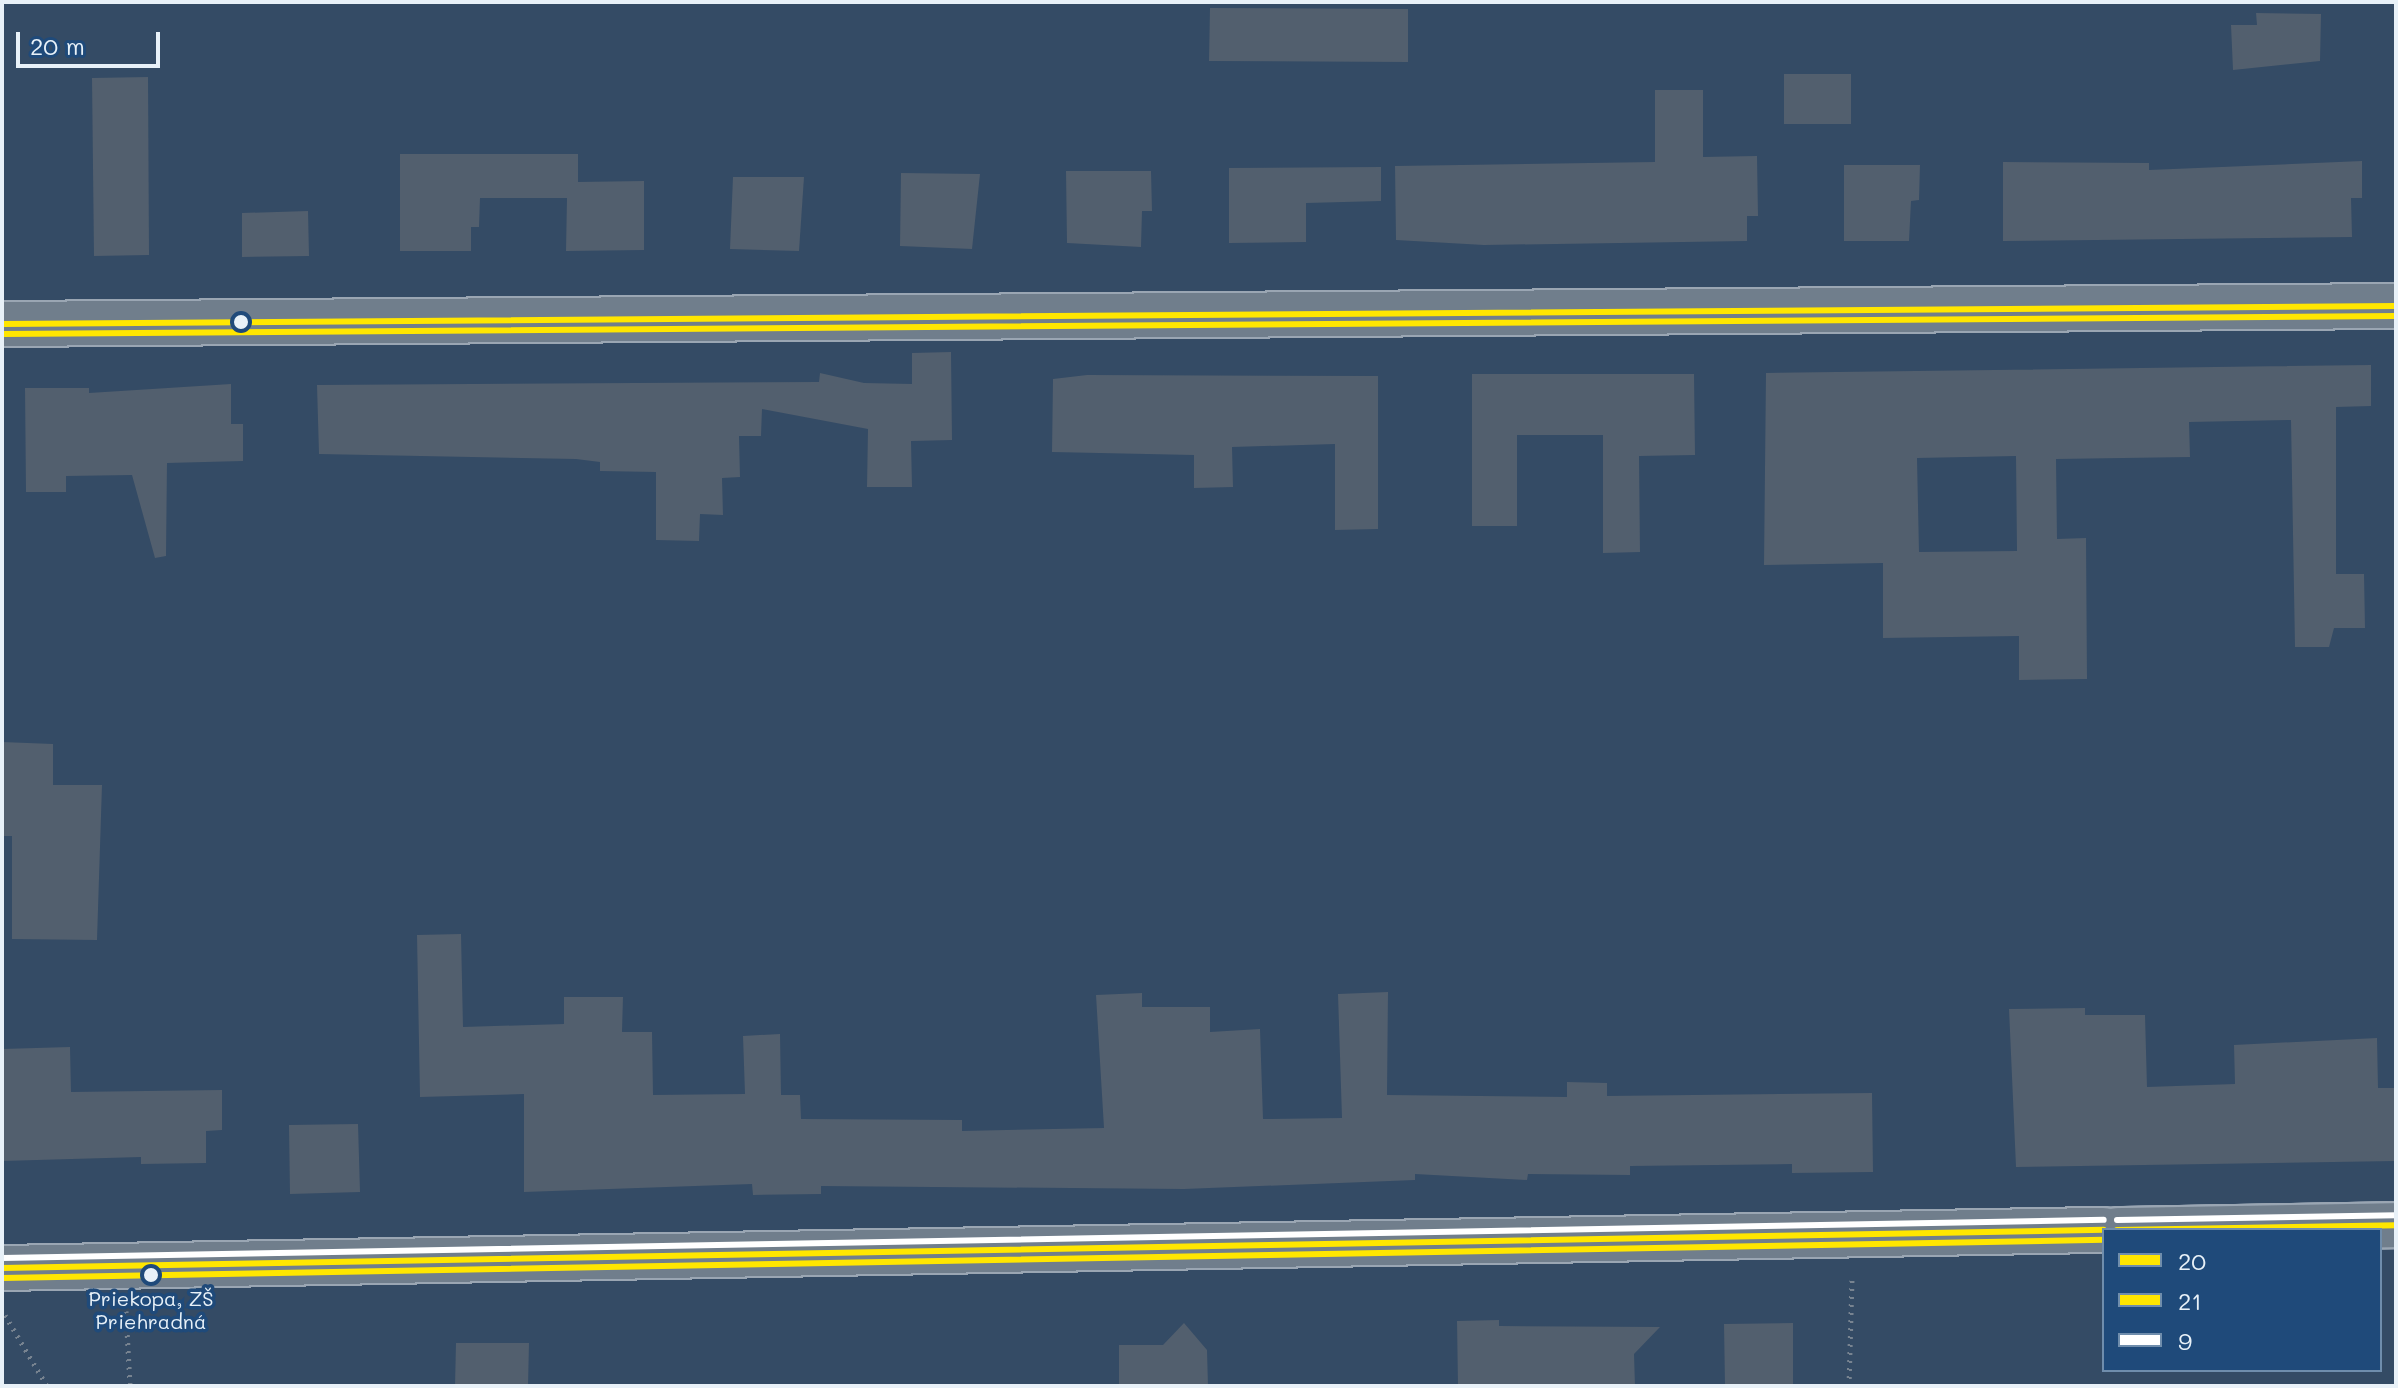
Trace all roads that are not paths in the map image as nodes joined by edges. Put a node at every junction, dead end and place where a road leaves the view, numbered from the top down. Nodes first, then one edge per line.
1 (2396, 306) edge
2 (2, 324) edge
3 (2396, 1225) edge
4 (2229, 1228) edge
5 (2102, 1230) edge
6 (2, 1268) edge

1 - 2 street
3 - 4 street
5 - 6 street

